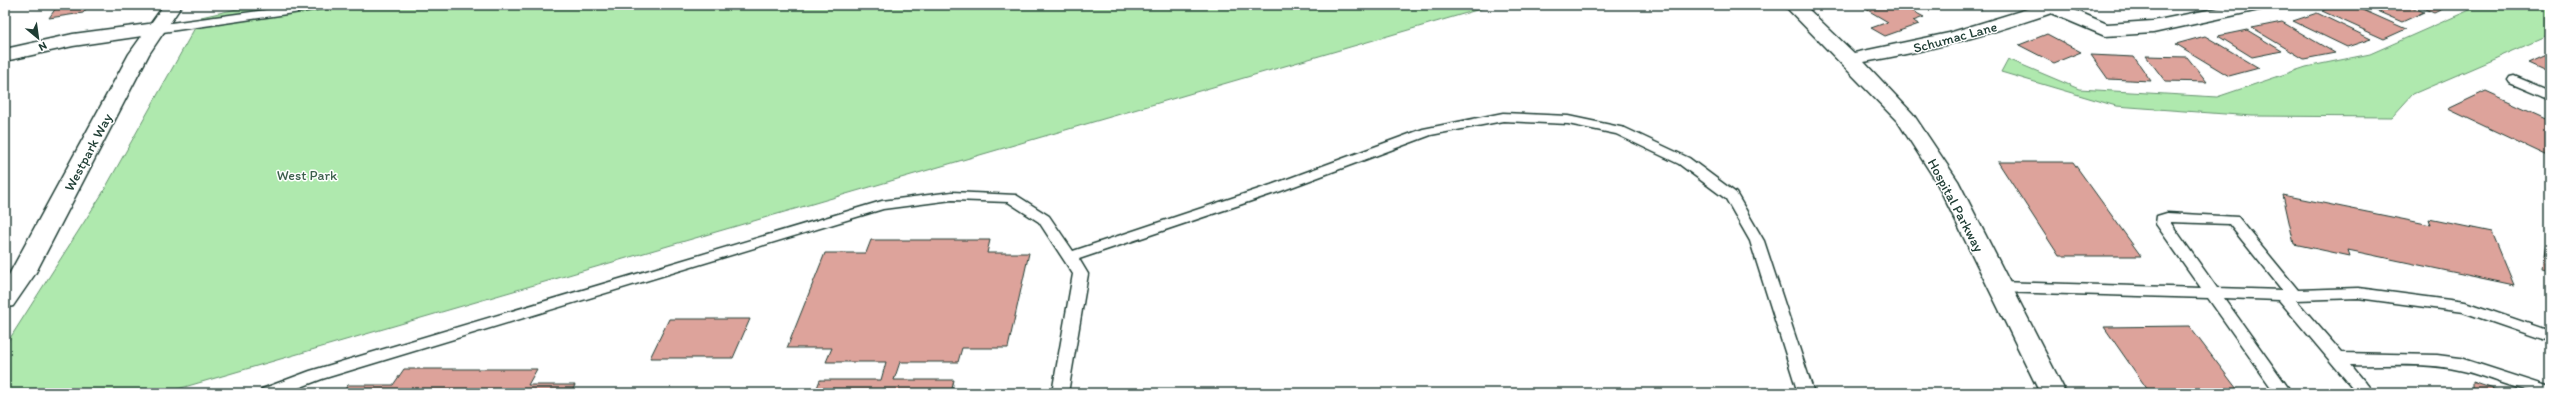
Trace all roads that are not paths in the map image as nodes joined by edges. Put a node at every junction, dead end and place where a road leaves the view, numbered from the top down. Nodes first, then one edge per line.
1 (173, 5) edge
2 (328, 5) edge
3 (1793, 5) edge
4 (2259, 5) edge
5 (2054, 6) edge
6 (156, 29) junction
7 (5, 55) edge
8 (1850, 59) junction
9 (2514, 80) dead end
10 (2550, 96) edge
11 (1070, 257) junction
12 (1998, 287) junction
13 (2210, 293) junction
14 (2288, 295) junction
15 (5, 300) edge
16 (2550, 337) edge
17 (2338, 359) junction
18 (268, 393) edge
19 (1060, 393) edge
20 (1806, 393) edge
21 (2053, 393) edge
22 (2284, 393) edge
23 (2366, 393) edge
24 (2550, 393) edge

1 - 6 street, Westpark Way
2 - 6 lane
3 - 8 street, Hospital Parkway
4 - 5 street
5 - 8 street, Schumac Lane
6 - 7 street
6 - 15 street, Westpark Way
8 - 12 street, Hospital Parkway
9 - 10 lane
11 - 18 lane
11 - 19 lane
11 - 20 lane
12 - 13 lane
12 - 21 street, Hospital Parkway
13 - 14 lane
13 - 14 lane
13 - 22 lane
14 - 16 lane
14 - 17 lane
17 - 23 lane
17 - 24 lane

